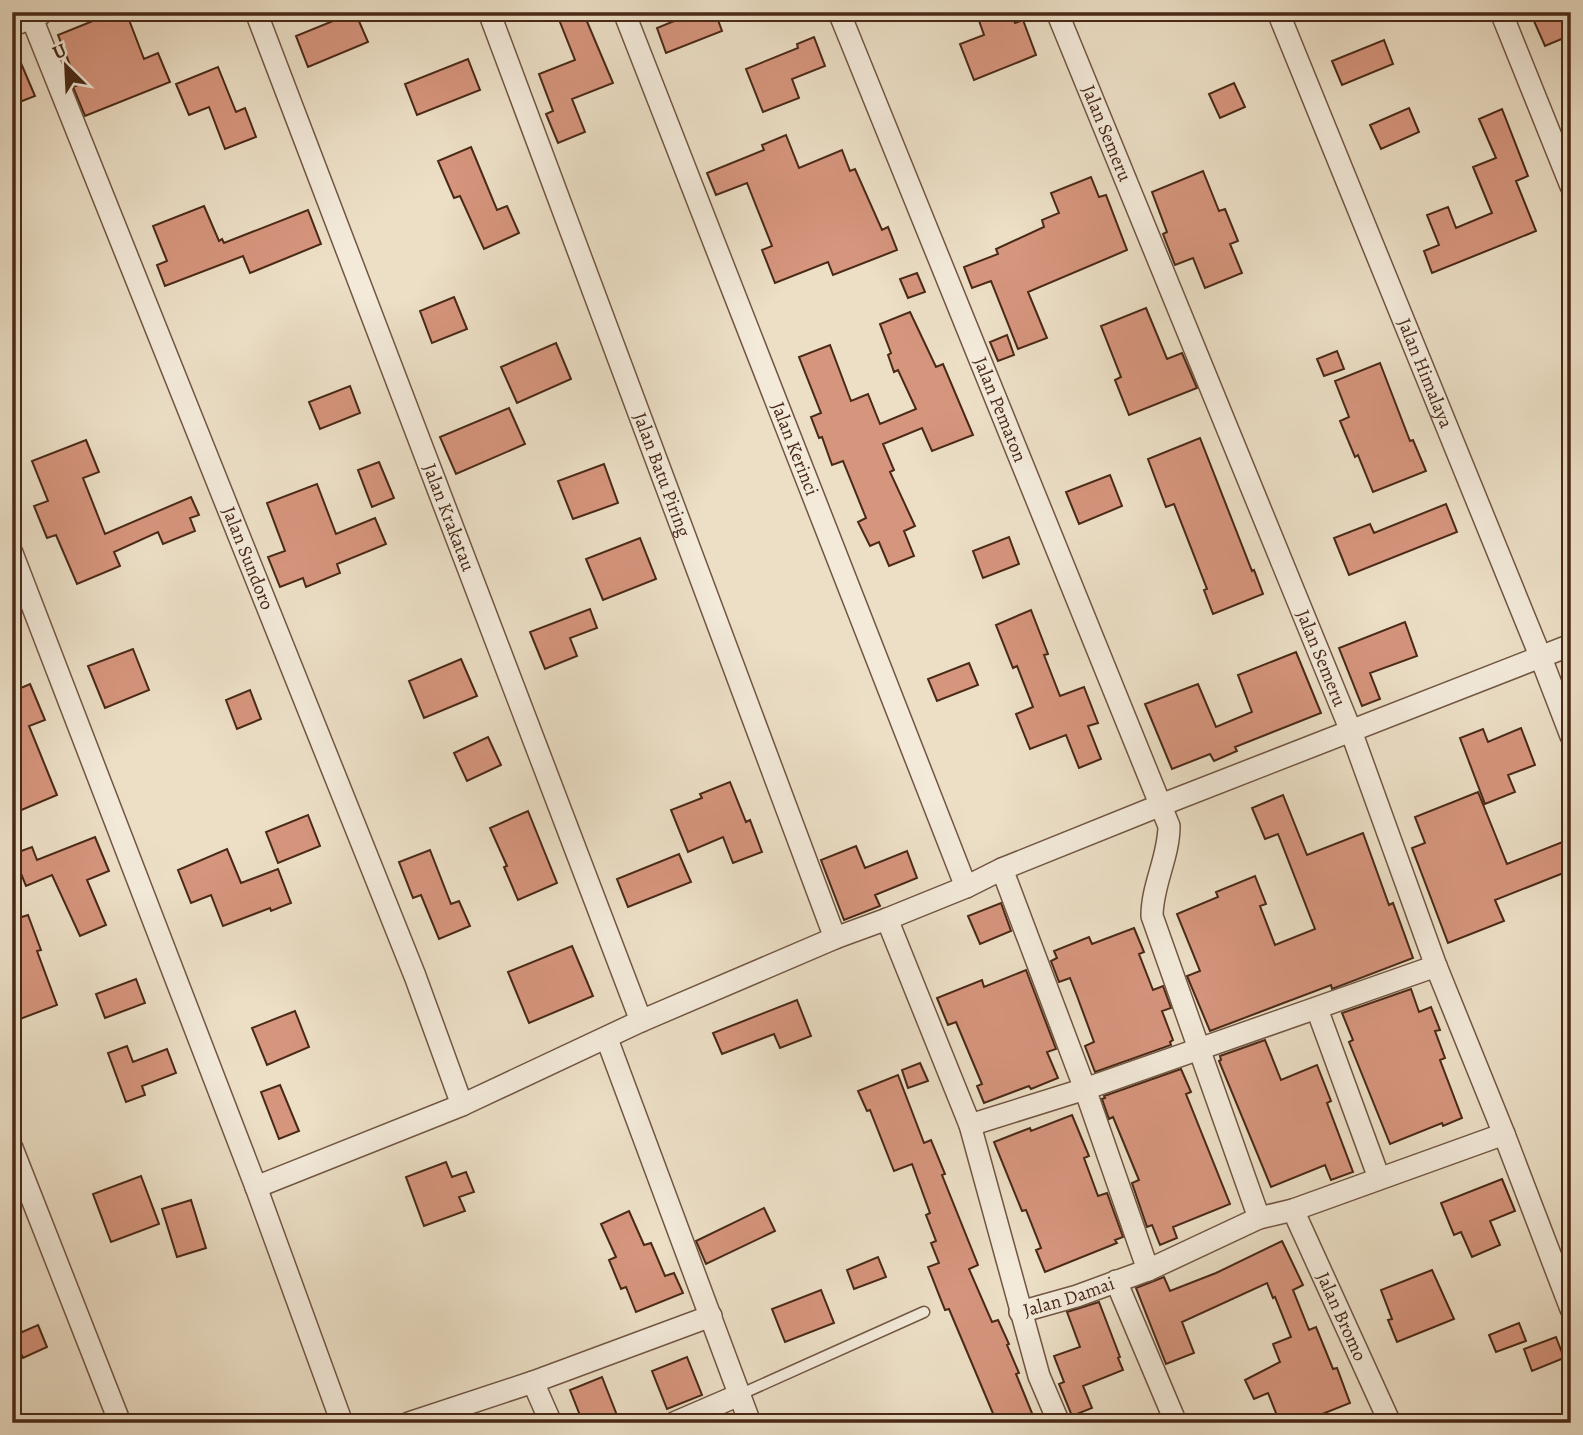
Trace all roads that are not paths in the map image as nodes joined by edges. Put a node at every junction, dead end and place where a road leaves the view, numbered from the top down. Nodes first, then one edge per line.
1 (256, 12) edge
2 (489, 12) edge
3 (624, 12) edge
4 (839, 12) edge
5 (1057, 12) edge
6 (1278, 12) edge
7 (1501, 12) edge
8 (28, 17) edge
9 (1571, 186) edge
10 (12, 553) edge
11 (1571, 645) edge
12 (1541, 658) junction
13 (1351, 731) junction
14 (1571, 736) edge
15 (1161, 805) junction
16 (1002, 869) junction
17 (966, 887) junction
18 (887, 919) junction
19 (835, 938) junction
20 (1436, 966) junction
21 (1317, 1009) junction
22 (640, 1021) junction
23 (607, 1039) junction
24 (1200, 1048) junction
25 (1085, 1089) junction
26 (462, 1105) junction
27 (970, 1125) junction
28 (1504, 1134) junction
29 (12, 1148) edge
30 (1379, 1178) junction
31 (256, 1187) junction
32 (1293, 1210) junction
33 (1259, 1218) junction
34 (1148, 1270) junction
35 (1116, 1281) junction
36 (1571, 1309) edge
37 (924, 1312) dead end
38 (1020, 1312) junction
39 (711, 1316) junction
40 (533, 1382) junction
41 (739, 1395) junction
42 (120, 1423) edge
43 (342, 1423) edge
44 (409, 1423) edge
45 (551, 1423) edge
46 (674, 1423) edge
47 (750, 1423) edge
48 (1059, 1423) edge
49 (1176, 1423) edge
50 (1390, 1423) edge

1 - 22 street, Jalan Krakatau
2 - 19 street, Jalan Batu Piring
3 - 17 street, Jalan Kerinci
4 - 15 street, Jalan Pematon
5 - 13 street, Jalan Semeru
6 - 12 street, Jalan Himalaya
7 - 9 street
8 - 26 street, Jalan Sundoro
10 - 31 street
11 - 12 street
12 - 13 street
12 - 14 street, Jalan Himalaya
13 - 15 street
13 - 20 street, Jalan Semeru
15 - 16 street
15 - 24 street, Jalan Pematon
16 - 17 street
16 - 25 street
17 - 18 street
18 - 19 street
18 - 27 street, Jalan Damai
19 - 22 street
20 - 21 street
20 - 28 street, Jalan Semeru
21 - 24 street
21 - 30 street
22 - 23 street
23 - 26 street
23 - 39 street
24 - 25 street
24 - 33 street, Jalan Pematon
25 - 27 street
25 - 34 street
26 - 31 street
27 - 38 street, Jalan Damai
28 - 30 street, Jalan Damai
28 - 36 street, Jalan Semeru
29 - 42 street
30 - 32 street, Jalan Damai
31 - 43 street
32 - 33 street, Jalan Damai
32 - 50 street, Jalan Bromo
33 - 34 street, Jalan Damai
34 - 35 street, Jalan Damai
35 - 38 street, Jalan Damai
35 - 49 street
37 - 41 lane
38 - 48 street
39 - 40 street
39 - 41 street
40 - 44 street
40 - 45 street
41 - 46 street
41 - 47 street

